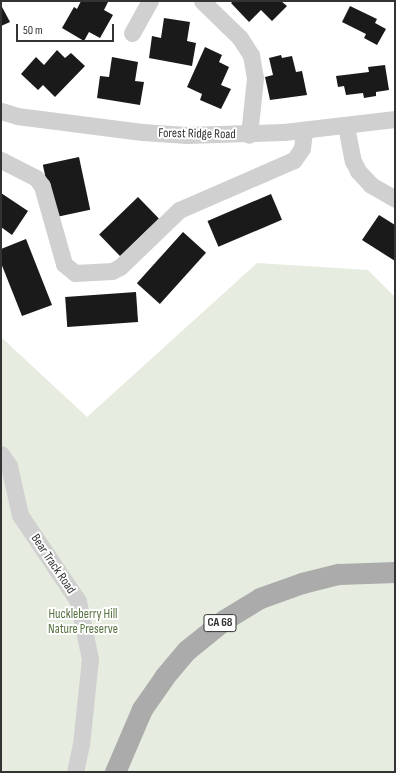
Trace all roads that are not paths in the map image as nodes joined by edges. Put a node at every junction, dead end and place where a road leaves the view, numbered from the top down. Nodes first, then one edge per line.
1 (150, 1) edge
2 (202, 1) edge
3 (132, 33) dead end
4 (1, 110) edge
5 (395, 119) edge
6 (346, 126) junction
7 (304, 130) junction
8 (249, 135) junction
9 (1, 160) edge
10 (395, 199) edge
11 (1, 454) edge
12 (395, 572) edge
13 (75, 772) edge
14 (115, 772) edge

1 - 3 street
2 - 8 street
4 - 8 street, Forest Ridge Road
5 - 6 street, Forest Ridge Road
6 - 7 street, Forest Ridge Road
6 - 10 street
7 - 8 street, Forest Ridge Road
7 - 9 street
11 - 13 street, Bear Track Road
12 - 14 main road, CA 68

